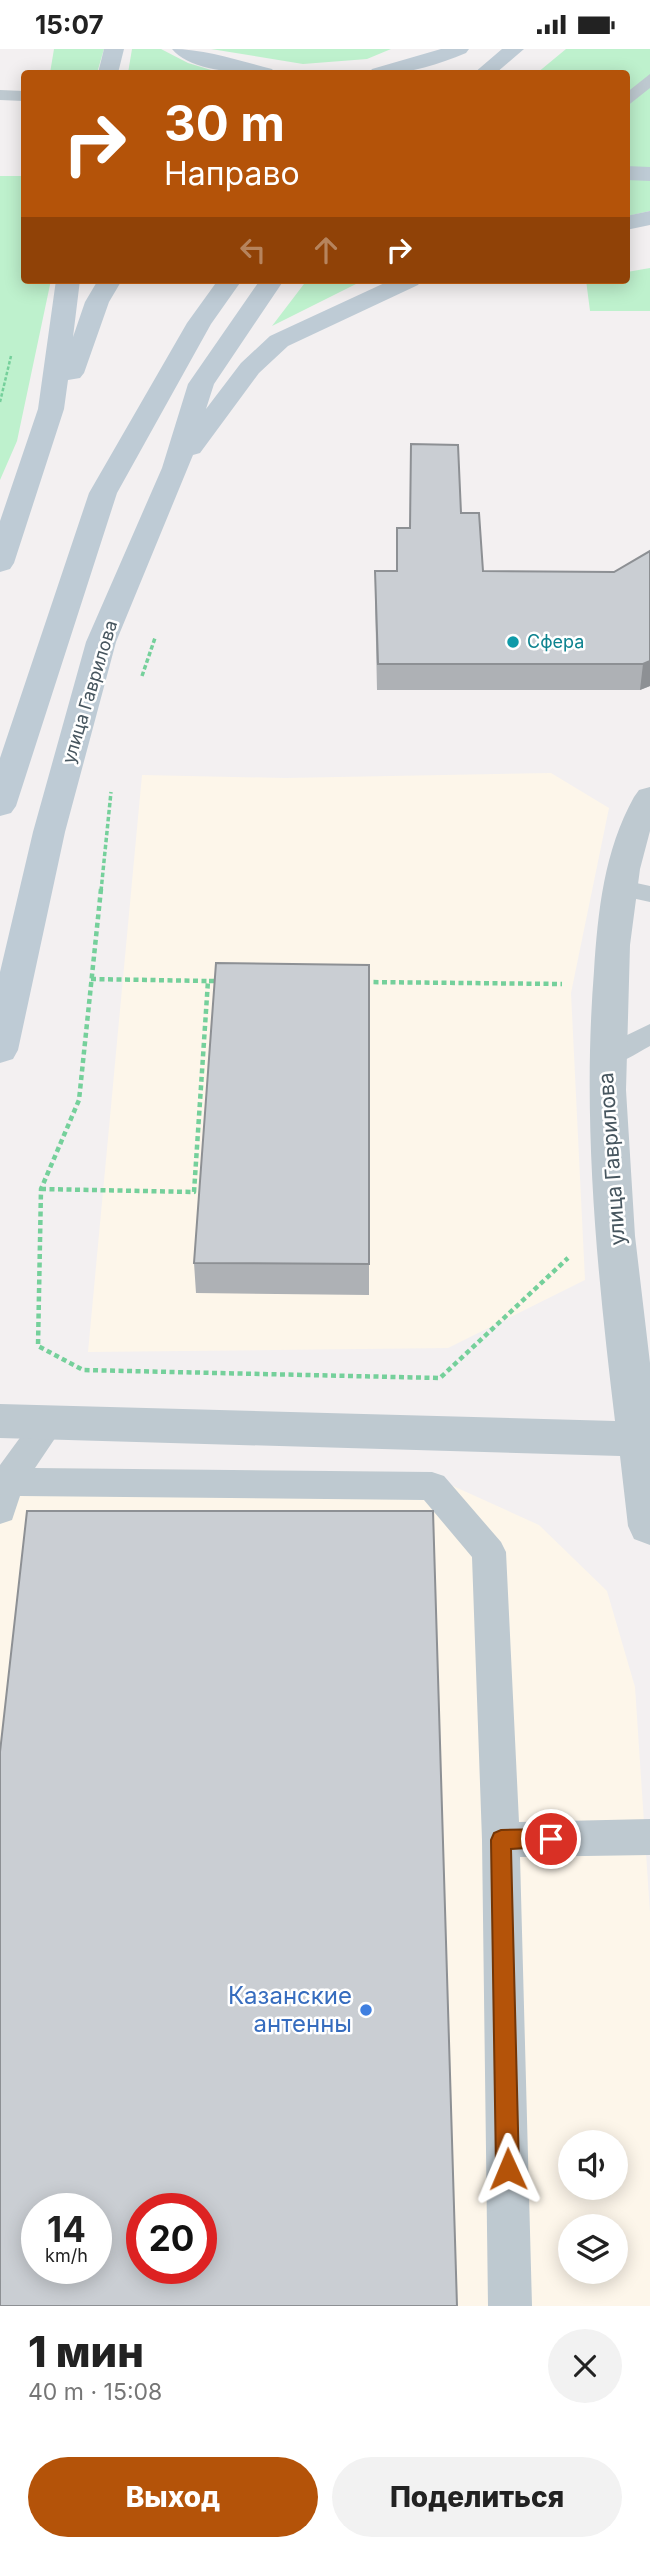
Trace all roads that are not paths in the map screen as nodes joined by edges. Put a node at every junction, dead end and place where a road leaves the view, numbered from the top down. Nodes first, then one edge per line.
1 (114, 49) edge
2 (182, 49) edge
3 (459, 49) edge
4 (473, 49) edge
5 (514, 49) edge
6 (533, 49) edge
7 (109, 70) edge
8 (250, 70) edge
9 (392, 70) edge
10 (449, 70) edge
11 (488, 70) edge
12 (509, 70) edge
13 (650, 79) edge
14 (0, 95) edge
15 (21, 96) edge
16 (630, 98) edge
17 (630, 173) edge
18 (650, 174) edge
19 (650, 218) edge
20 (630, 222) edge
21 (67, 284) edge
22 (107, 284) edge
23 (227, 284) edge
24 (269, 284) edge
25 (401, 284) edge
26 (51, 409) junction
27 (175, 468) junction
28 (0, 563) edge
29 (650, 797) edge
30 (0, 806) edge
31 (634, 890) edge
32 (650, 1034) edge
33 (0, 1051) edge
34 (606, 1058) junction
35 (0, 1421) edge
36 (50, 1422) junction
37 (639, 1439) junction
38 (3, 1496) edge
39 (650, 1526) edge
40 (650, 1837) edge
41 (501, 1840) junction
42 (510, 2306) edge

1 - 7 main road
2 - 8 main road
3 - 9 main road
4 - 10 main road
5 - 11 main road
6 - 12 main road
13 - 16 lane
14 - 15 lane
17 - 18 main road
19 - 20 main road
21 - 26 main road
22 - 26 main road
23 - 30 main road
24 - 27 main road, улица Гаврилова
25 - 27 main road
26 - 28 main road
27 - 33 main road, улица Гаврилова
29 - 31 street, улица Гаврилова
31 - 34 street, улица Гаврилова
32 - 34 lane
34 - 37 street, улица Гаврилова
35 - 36 street
36 - 37 street
36 - 38 lane
37 - 39 street, улица Гаврилова
38 - 41 lane
40 - 41 lane
41 - 42 lane

